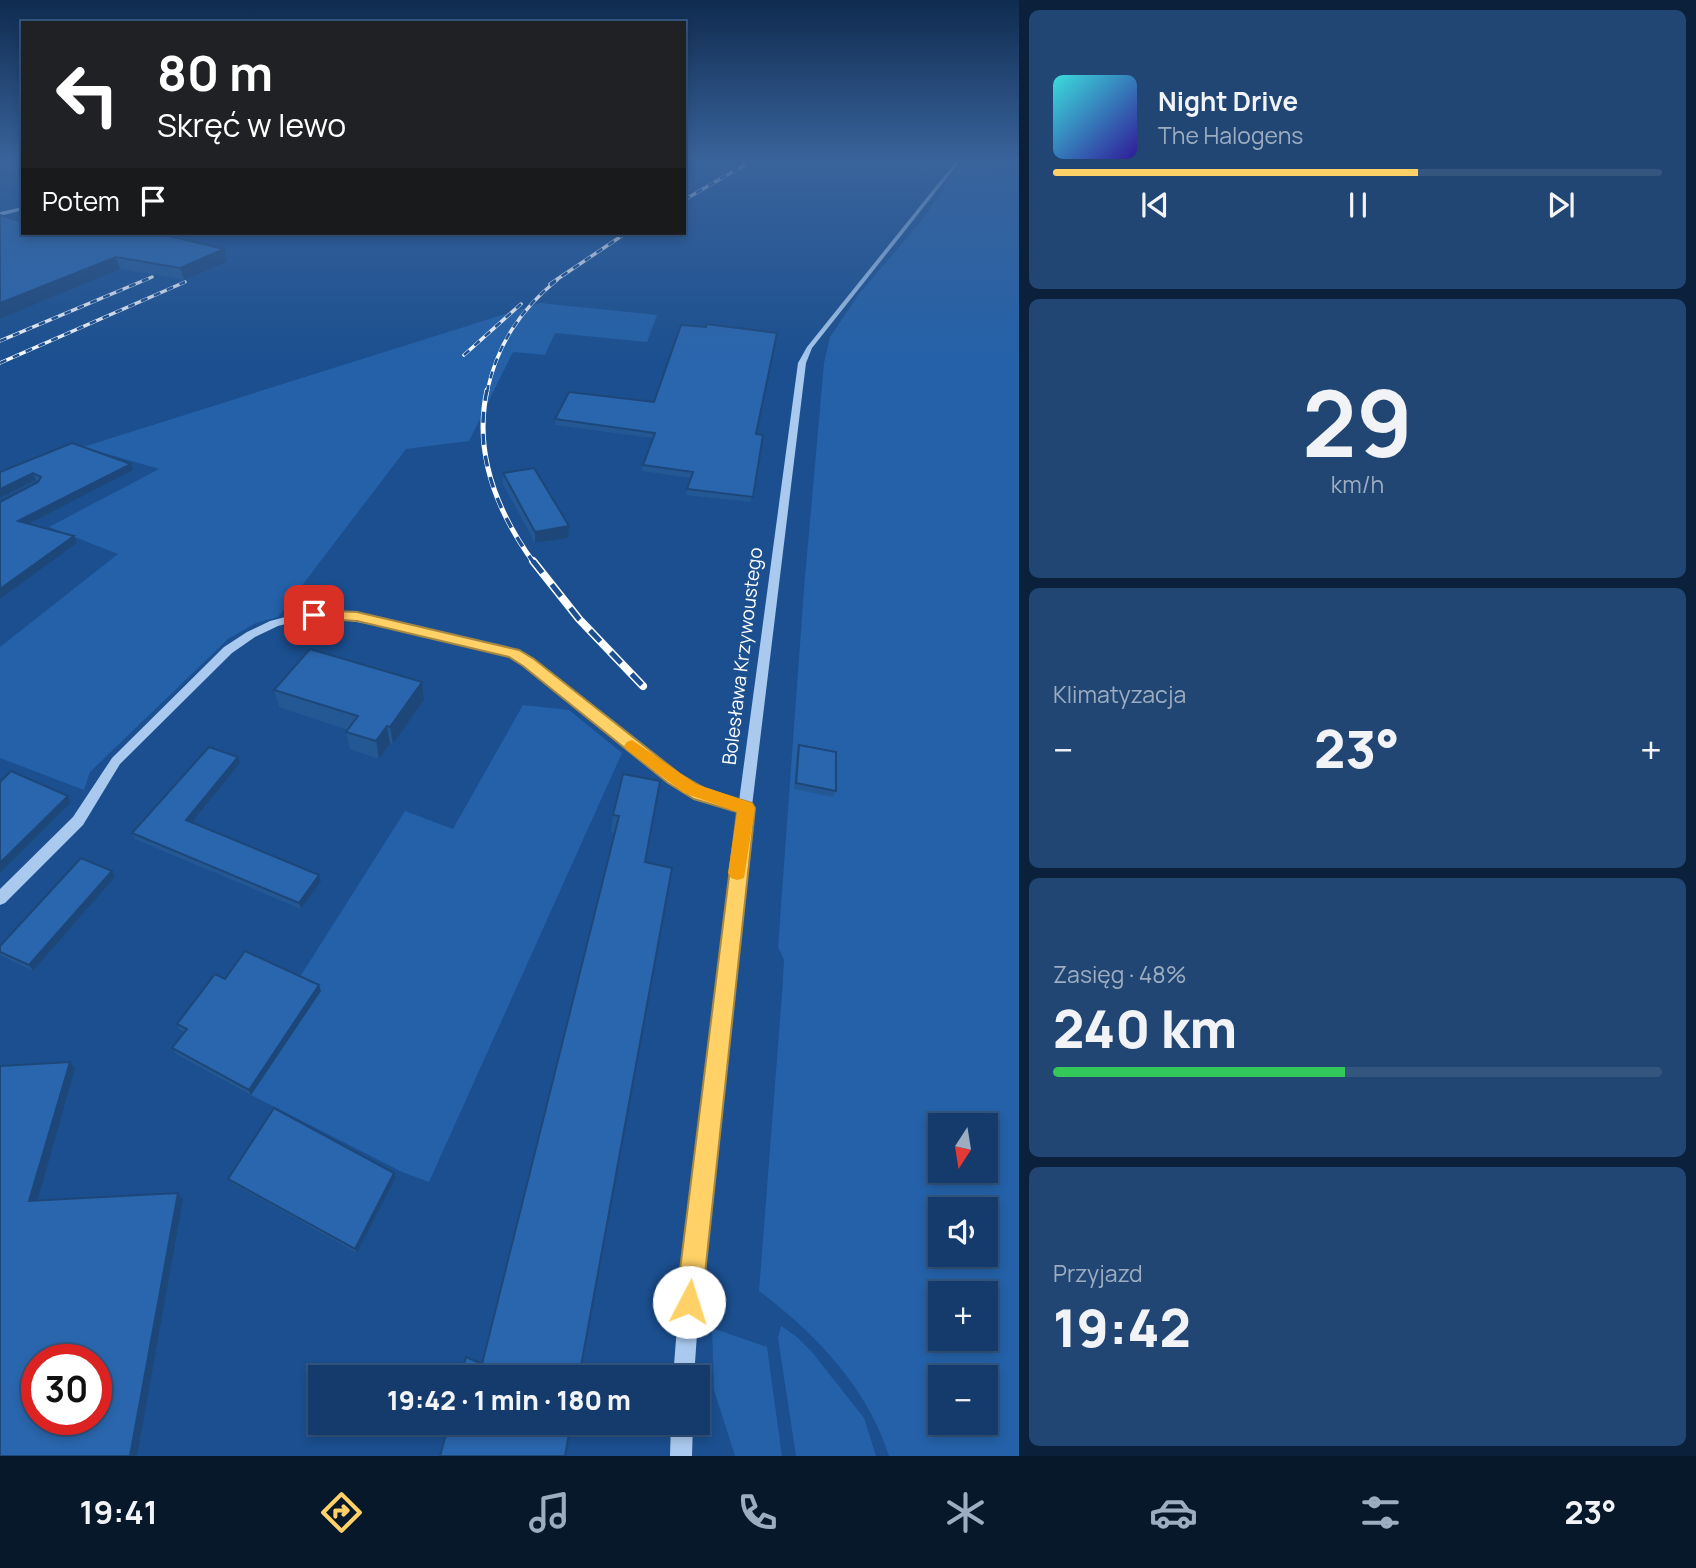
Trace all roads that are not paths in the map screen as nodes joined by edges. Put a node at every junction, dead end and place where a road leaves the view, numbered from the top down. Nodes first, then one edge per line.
1 (905, 228) edge
2 (746, 808) junction
3 (0, 899) edge
4 (684, 1365) edge

1 - 2 street, Bolesława Krzywoustego
2 - 3 street
2 - 4 street, Bolesława Krzywoustego

